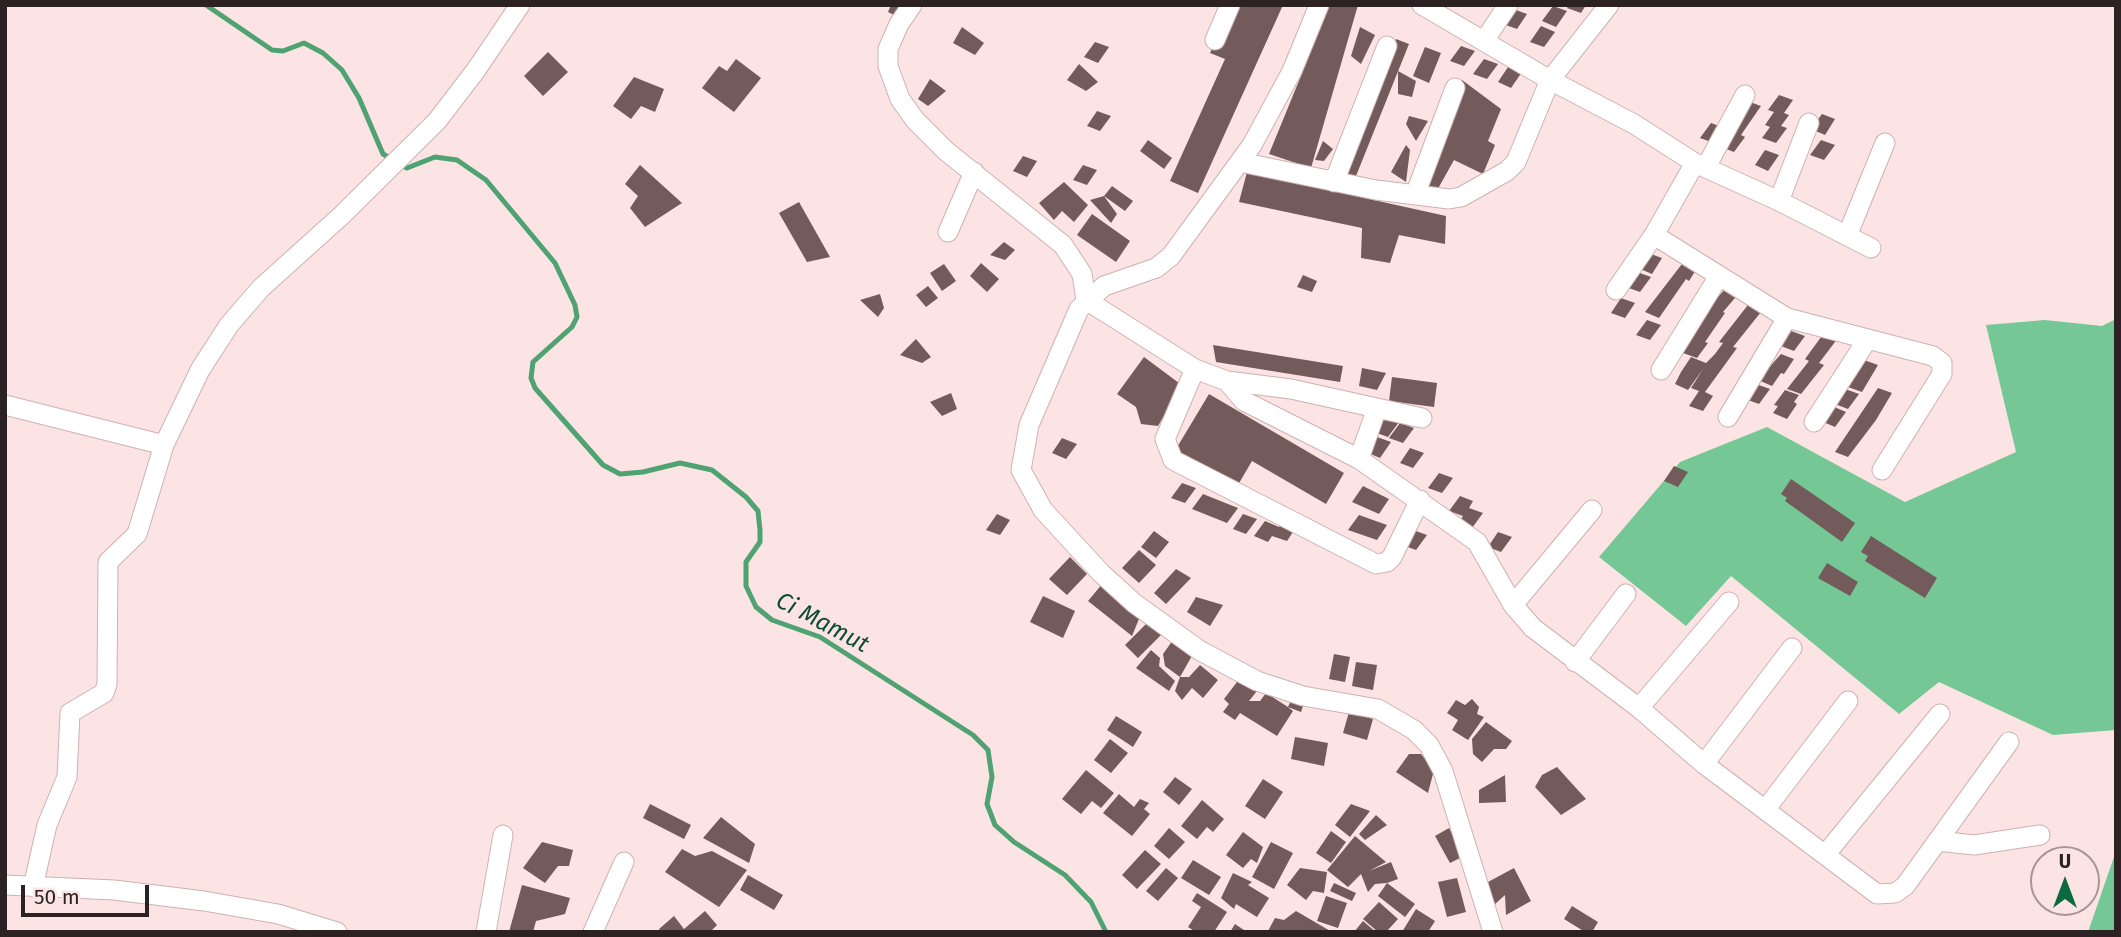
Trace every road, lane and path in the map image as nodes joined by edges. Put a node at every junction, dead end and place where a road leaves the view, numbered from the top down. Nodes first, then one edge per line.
1 (520, 5) edge
2 (912, 5) edge
3 (1230, 5) edge
4 (1319, 5) edge
5 (1422, 5) edge
6 (1508, 5) edge
7 (1609, 5) edge
8 (1215, 40) dead end
9 (1485, 41) junction
10 (1387, 46) dead end
11 (1550, 80) junction
12 (1455, 88) dead end
13 (1745, 94) dead end
14 (1809, 123) dead end
15 (1885, 143) dead end
16 (1240, 162) junction
17 (1701, 165) junction
18 (974, 172) junction
19 (1334, 182) junction
20 (1415, 195) junction
21 (1779, 201) junction
22 (948, 232) dead end
23 (1654, 235) junction
24 (1847, 236) junction
25 (1871, 248) dead end
26 (1719, 276) junction
27 (1616, 290) dead end
28 (1086, 300) junction
29 (1787, 318) junction
30 (1867, 340) junction
31 (1195, 369) junction
32 (1661, 370) dead end
33 (1227, 382) junction
34 (5, 405) edge
35 (1377, 408) junction
36 (1728, 417) dead end
37 (1422, 418) dead end
38 (1814, 422) dead end
39 (163, 445) junction
40 (1359, 459) junction
41 (1882, 470) dead end
42 (1420, 500) junction
43 (1592, 510) dead end
44 (1626, 594) dead end
45 (1729, 602) dead end
46 (1513, 605) junction
47 (1793, 648) dead end
48 (1575, 662) junction
49 (1848, 701) dead end
50 (1639, 708) junction
51 (1940, 714) dead end
52 (2009, 742) dead end
53 (1704, 764) junction
54 (1765, 810) junction
55 (503, 835) dead end
56 (2040, 835) dead end
57 (1938, 841) junction
58 (1825, 855) junction
59 (624, 863) dead end
60 (5, 885) edge
61 (33, 887) junction
62 (337, 932) edge
63 (486, 932) edge
64 (593, 932) edge
65 (1493, 932) edge

1 - 39 street
2 - 18 street
3 - 8 street
4 - 16 street
5 - 9 street
6 - 9 street
7 - 11 street
9 - 11 street
10 - 19 street
11 - 17 street
11 - 20 street
12 - 20 street
13 - 17 street
14 - 21 street
15 - 24 street
16 - 19 street
16 - 28 street
17 - 21 street
17 - 23 street
18 - 22 street
18 - 28 street
19 - 20 street
21 - 24 street
23 - 26 street
23 - 27 street
24 - 25 street
26 - 29 street
26 - 32 street
28 - 31 street
28 - 65 street
29 - 30 street
29 - 36 street
30 - 38 street
30 - 41 street
31 - 33 street
31 - 42 street
33 - 35 street
33 - 40 street
34 - 39 street
35 - 37 street
35 - 40 street
39 - 61 street
40 - 42 street
42 - 46 street
43 - 46 street
44 - 48 street
45 - 50 street
46 - 48 street
47 - 53 street
48 - 50 street
49 - 54 street
50 - 53 street
51 - 58 street
52 - 57 street
53 - 54 street
54 - 58 street
55 - 63 street
56 - 57 street
57 - 58 street
59 - 64 street
60 - 61 street
61 - 62 street

